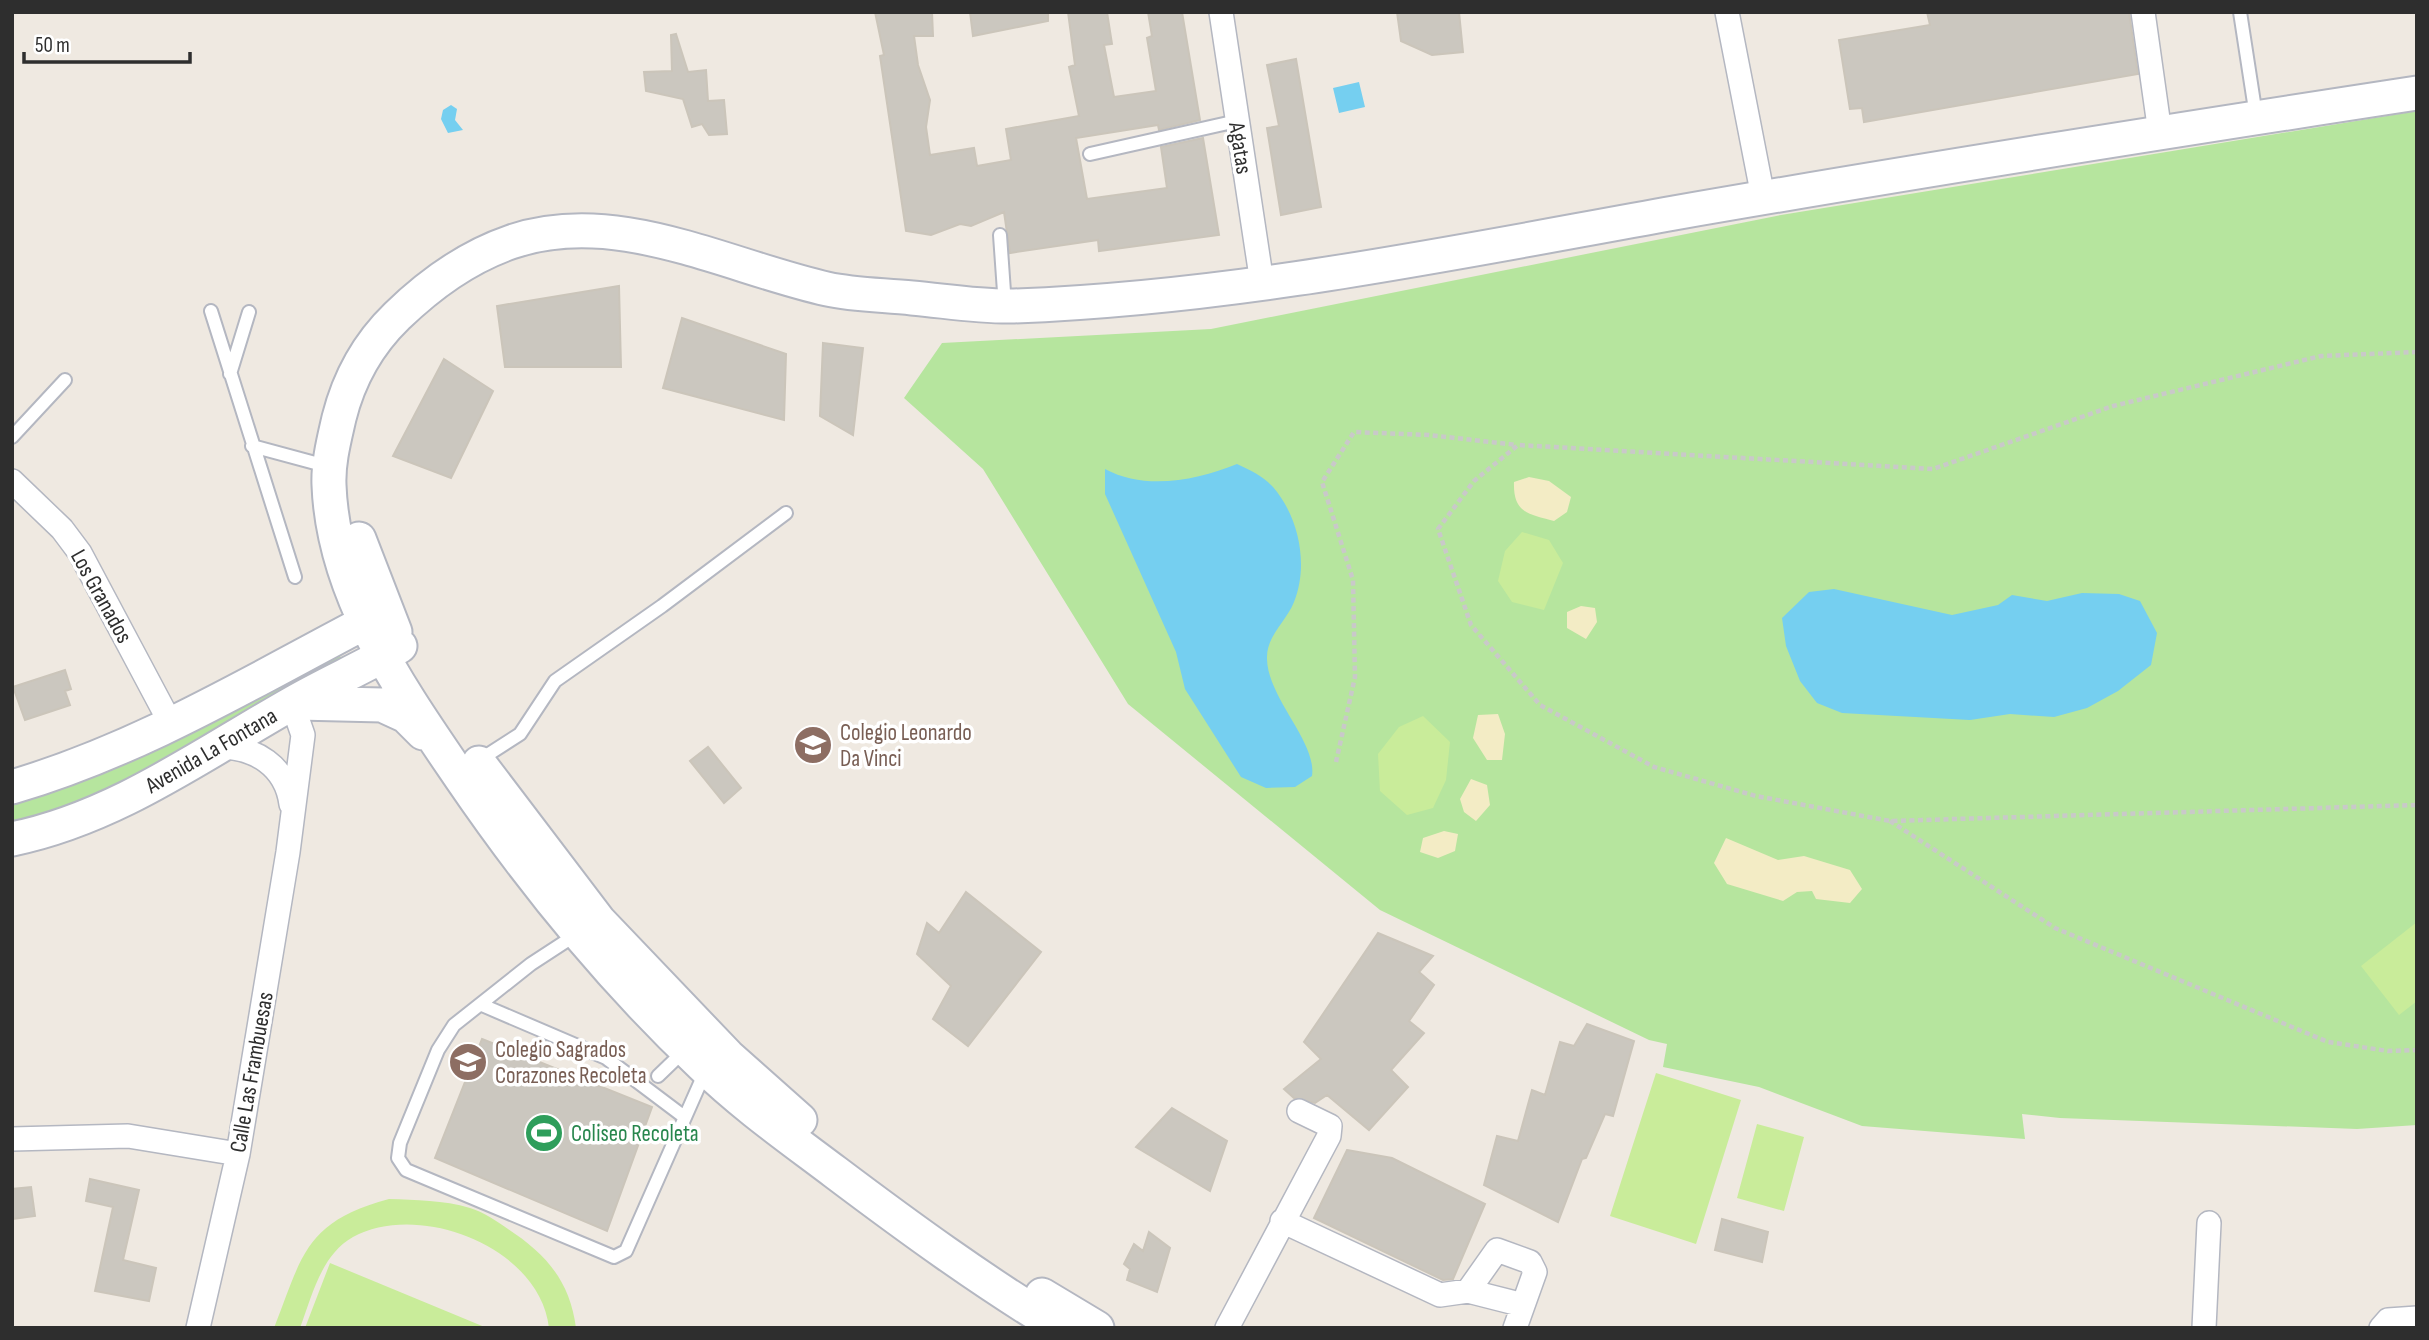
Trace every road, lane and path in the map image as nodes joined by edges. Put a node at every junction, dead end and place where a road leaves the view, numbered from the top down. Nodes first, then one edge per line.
1 (1221, 12) edge
2 (1727, 12) edge
3 (2143, 12) edge
4 (2240, 12) edge
5 (2417, 93) edge
6 (2256, 118) junction
7 (1237, 121) junction
8 (2160, 133) junction
9 (1090, 154) dead end
10 (1763, 197) junction
11 (1000, 235) dead end
12 (1262, 283) junction
13 (1005, 306) junction
14 (211, 311) dead end
15 (249, 312) dead end
16 (2417, 352) edge
17 (230, 374) junction
18 (65, 380) dead end
19 (12, 437) edge
20 (1518, 445) junction
21 (252, 446) junction
22 (334, 458) junction
23 (12, 481) edge
24 (786, 513) dead end
25 (295, 577) dead end
26 (375, 617) junction
27 (392, 651) junction
28 (292, 703) junction
29 (172, 726) junction
30 (219, 747) junction
31 (463, 760) junction
32 (1336, 762) dead end
33 (12, 787) edge
34 (2417, 805) edge
35 (292, 813) junction
36 (1890, 821) junction
37 (12, 839) edge
38 (577, 934) junction
39 (482, 1005) junction
40 (2417, 1050) edge
41 (696, 1059) junction
42 (652, 1083) junction
43 (1298, 1111) dead end
44 (682, 1116) junction
45 (12, 1139) edge
46 (238, 1154) junction
47 (1282, 1221) junction
48 (2209, 1223) dead end
49 (1468, 1291) junction
50 (1523, 1305) junction
51 (2417, 1318) edge
52 (198, 1328) edge
53 (1060, 1328) edge
54 (1097, 1328) edge
55 (1227, 1328) edge
56 (1515, 1328) edge
57 (2204, 1328) edge
58 (2381, 1328) edge

1 - 7 street, Agatas
2 - 10 street
3 - 8 street
4 - 6 lane
5 - 6 main road
6 - 8 main road
7 - 9 lane
7 - 12 street, Agatas
8 - 10 main road
10 - 12 main road
11 - 13 lane
12 - 13 main road
13 - 22 main road
14 - 17 lane
15 - 17 lane
16 - 20 path
17 - 21 lane
18 - 19 lane
20 - 32 path
20 - 36 path
21 - 22 lane
21 - 25 lane
22 - 26 main road
23 - 29 street, Los Granados
24 - 31 lane
26 - 27 main road
26 - 29 main road, Avenida La Fontana
27 - 28 main road, Avenida La Fontana
27 - 31 main road
28 - 30 main road, Avenida La Fontana
28 - 31 main road
28 - 35 street, Calle Las Frambuesas
29 - 33 main road, Avenida La Fontana
30 - 35 street, Calle Las Frambuesas
30 - 37 main road, Avenida La Fontana
31 - 38 main road
31 - 54 main road
34 - 36 path
35 - 46 street, Calle Las Frambuesas
36 - 40 path
38 - 39 lane
38 - 41 main road
39 - 42 lane
39 - 44 lane
41 - 42 lane
41 - 44 lane
41 - 53 main road
42 - 44 lane
43 - 47 street
45 - 46 street
46 - 52 street, Calle Las Frambuesas
47 - 49 street
47 - 55 street
48 - 57 street
49 - 50 street
49 - 50 street
50 - 56 street
51 - 58 street

